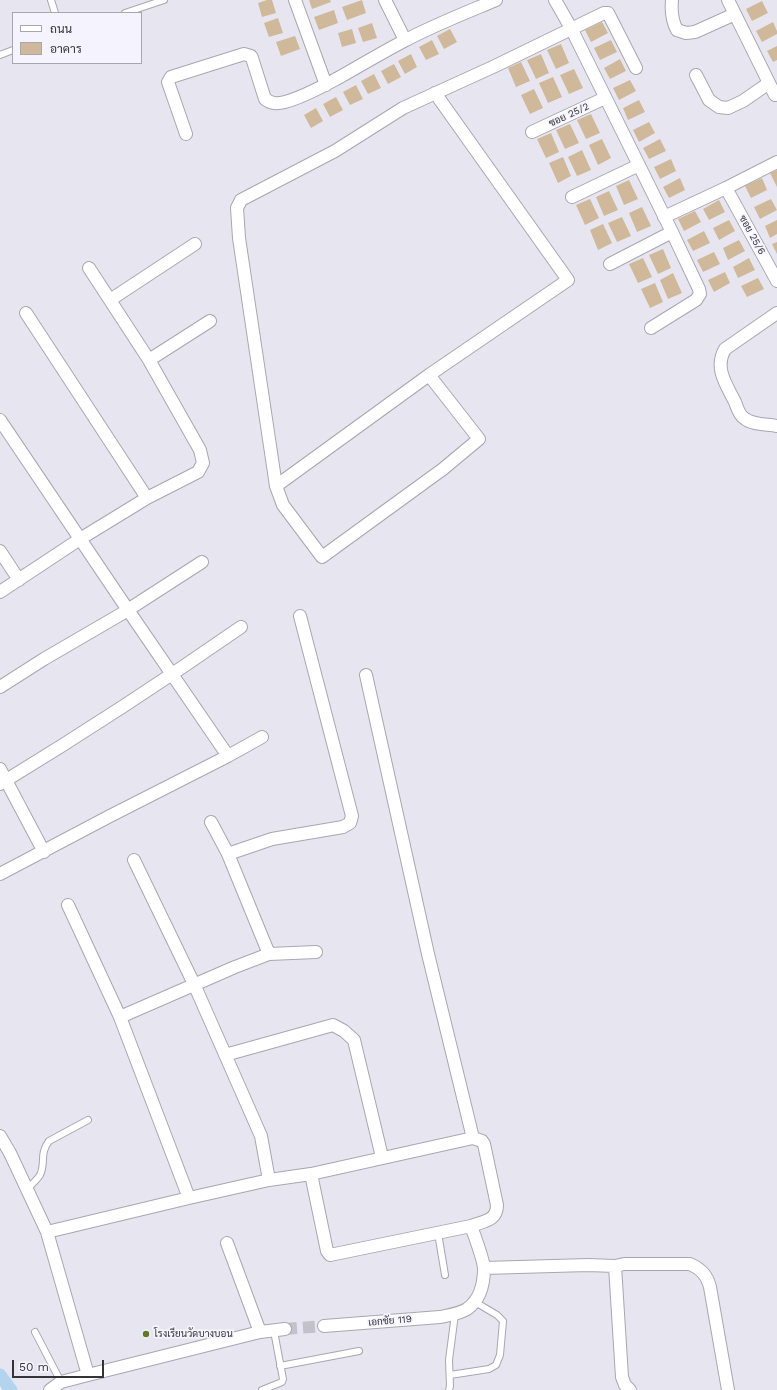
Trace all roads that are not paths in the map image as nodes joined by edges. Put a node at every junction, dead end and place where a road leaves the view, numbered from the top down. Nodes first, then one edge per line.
1 (51, 0) edge
2 (142, 0) edge
3 (164, 0) edge
4 (295, 0) edge
5 (385, 0) edge
6 (496, 0) edge
7 (554, 0) edge
8 (672, 0) edge
9 (728, 0) edge
10 (144, 7) junction
11 (55, 12) edge
12 (128, 12) edge
13 (734, 14) junction
14 (571, 28) junction
15 (405, 40) junction
16 (12, 50) edge
17 (0, 55) edge
18 (636, 68) dead end
19 (696, 75) dead end
20 (769, 83) junction
21 (326, 85) junction
22 (435, 93) junction
23 (775, 95) dead end
24 (605, 98) junction
25 (532, 132) dead end
26 (186, 134) dead end
27 (777, 162) edge
28 (639, 165) junction
29 (726, 188) junction
30 (572, 197) dead end
31 (664, 216) junction
32 (672, 232) junction
33 (195, 244) dead end
34 (610, 264) dead end
35 (89, 268) dead end
36 (777, 281) edge
37 (110, 300) junction
38 (26, 313) dead end
39 (777, 313) edge
40 (210, 321) dead end
41 (651, 328) dead end
42 (149, 360) junction
43 (429, 375) junction
44 (0, 420) edge
45 (777, 426) edge
46 (276, 486) junction
47 (147, 498) junction
48 (80, 539) junction
49 (0, 551) edge
50 (202, 562) dead end
51 (19, 580) junction
52 (0, 592) edge
53 (128, 610) junction
54 (300, 616) dead end
55 (241, 627) dead end
56 (173, 674) junction
57 (366, 676) dead end
58 (0, 687) edge
59 (262, 737) dead end
60 (228, 756) junction
61 (0, 769) edge
62 (3, 782) edge
63 (211, 822) dead end
64 (44, 852) junction
65 (228, 854) junction
66 (134, 860) dead end
67 (0, 874) edge
68 (68, 905) dead end
69 (316, 952) dead end
70 (269, 954) junction
71 (194, 984) junction
72 (120, 1017) junction
73 (225, 1055) junction
74 (88, 1120) dead end
75 (0, 1136) edge
76 (473, 1138) junction
77 (382, 1157) junction
78 (311, 1174) junction
79 (269, 1180) junction
80 (27, 1189) junction
81 (189, 1198) junction
82 (471, 1226) junction
83 (47, 1232) junction
84 (438, 1233) junction
85 (227, 1244) dead end
86 (615, 1266) junction
87 (484, 1268) junction
88 (444, 1275) dead end
89 (475, 1302) junction
90 (455, 1314) junction
91 (324, 1326) tunnel mouth
92 (279, 1330) joint
93 (35, 1332) dead end
94 (260, 1332) junction
95 (359, 1351) dead end
96 (280, 1366) junction
97 (88, 1375) junction
98 (450, 1375) junction
99 (61, 1382) junction
100 (50, 1390) edge
101 (262, 1390) edge
102 (449, 1390) edge
103 (630, 1390) edge
104 (728, 1390) edge

1 - 11 lane
2 - 10 lane
3 - 10 lane
4 - 21 street
5 - 15 street
6 - 15 street
7 - 14 street
8 - 13 street
9 - 13 street
10 - 12 lane
13 - 20 street
14 - 18 street
14 - 22 street
14 - 24 street
15 - 21 street
16 - 17 lane
19 - 20 street
20 - 23 street
21 - 26 street
22 - 43 street
22 - 46 street
24 - 25 street, ซอย 25/2
24 - 28 street
27 - 29 street
28 - 30 street
28 - 31 street
29 - 31 street
29 - 36 street, ซอย 25/6
31 - 32 street
32 - 34 street
32 - 41 street
33 - 37 street
35 - 37 street
37 - 42 street
38 - 47 street
39 - 45 street
40 - 42 street
42 - 47 street
43 - 46 street
43 - 46 street
44 - 48 street
47 - 48 street
48 - 51 street
48 - 53 street
49 - 51 street
50 - 53 street
51 - 52 street
53 - 56 street
53 - 58 street
54 - 65 street
55 - 56 street
56 - 60 street
56 - 62 street
57 - 76 street
59 - 60 street
60 - 64 street
61 - 62 street
62 - 64 street
63 - 65 street
64 - 67 street
65 - 70 street
66 - 71 street
68 - 72 street
69 - 70 street
70 - 71 street
71 - 72 street
71 - 73 street
72 - 81 street
73 - 77 street
73 - 79 street
74 - 80 lane
75 - 80 street
76 - 77 street
76 - 82 street
77 - 78 street
78 - 79 street
78 - 84 street
79 - 81 street
80 - 83 street
81 - 83 street
82 - 84 street
82 - 87 street
83 - 97 street
84 - 88 lane
85 - 94 street
86 - 87 street
86 - 103 street
86 - 104 street
87 - 89 street
89 - 90 street, เอกชัย 119
89 - 98 lane
90 - 91 street, เอกชัย 119
90 - 98 lane
92 - 94 street
92 - 96 lane
93 - 99 lane
94 - 97 street
95 - 96 lane
96 - 101 lane
97 - 99 street
98 - 102 lane
99 - 100 street

